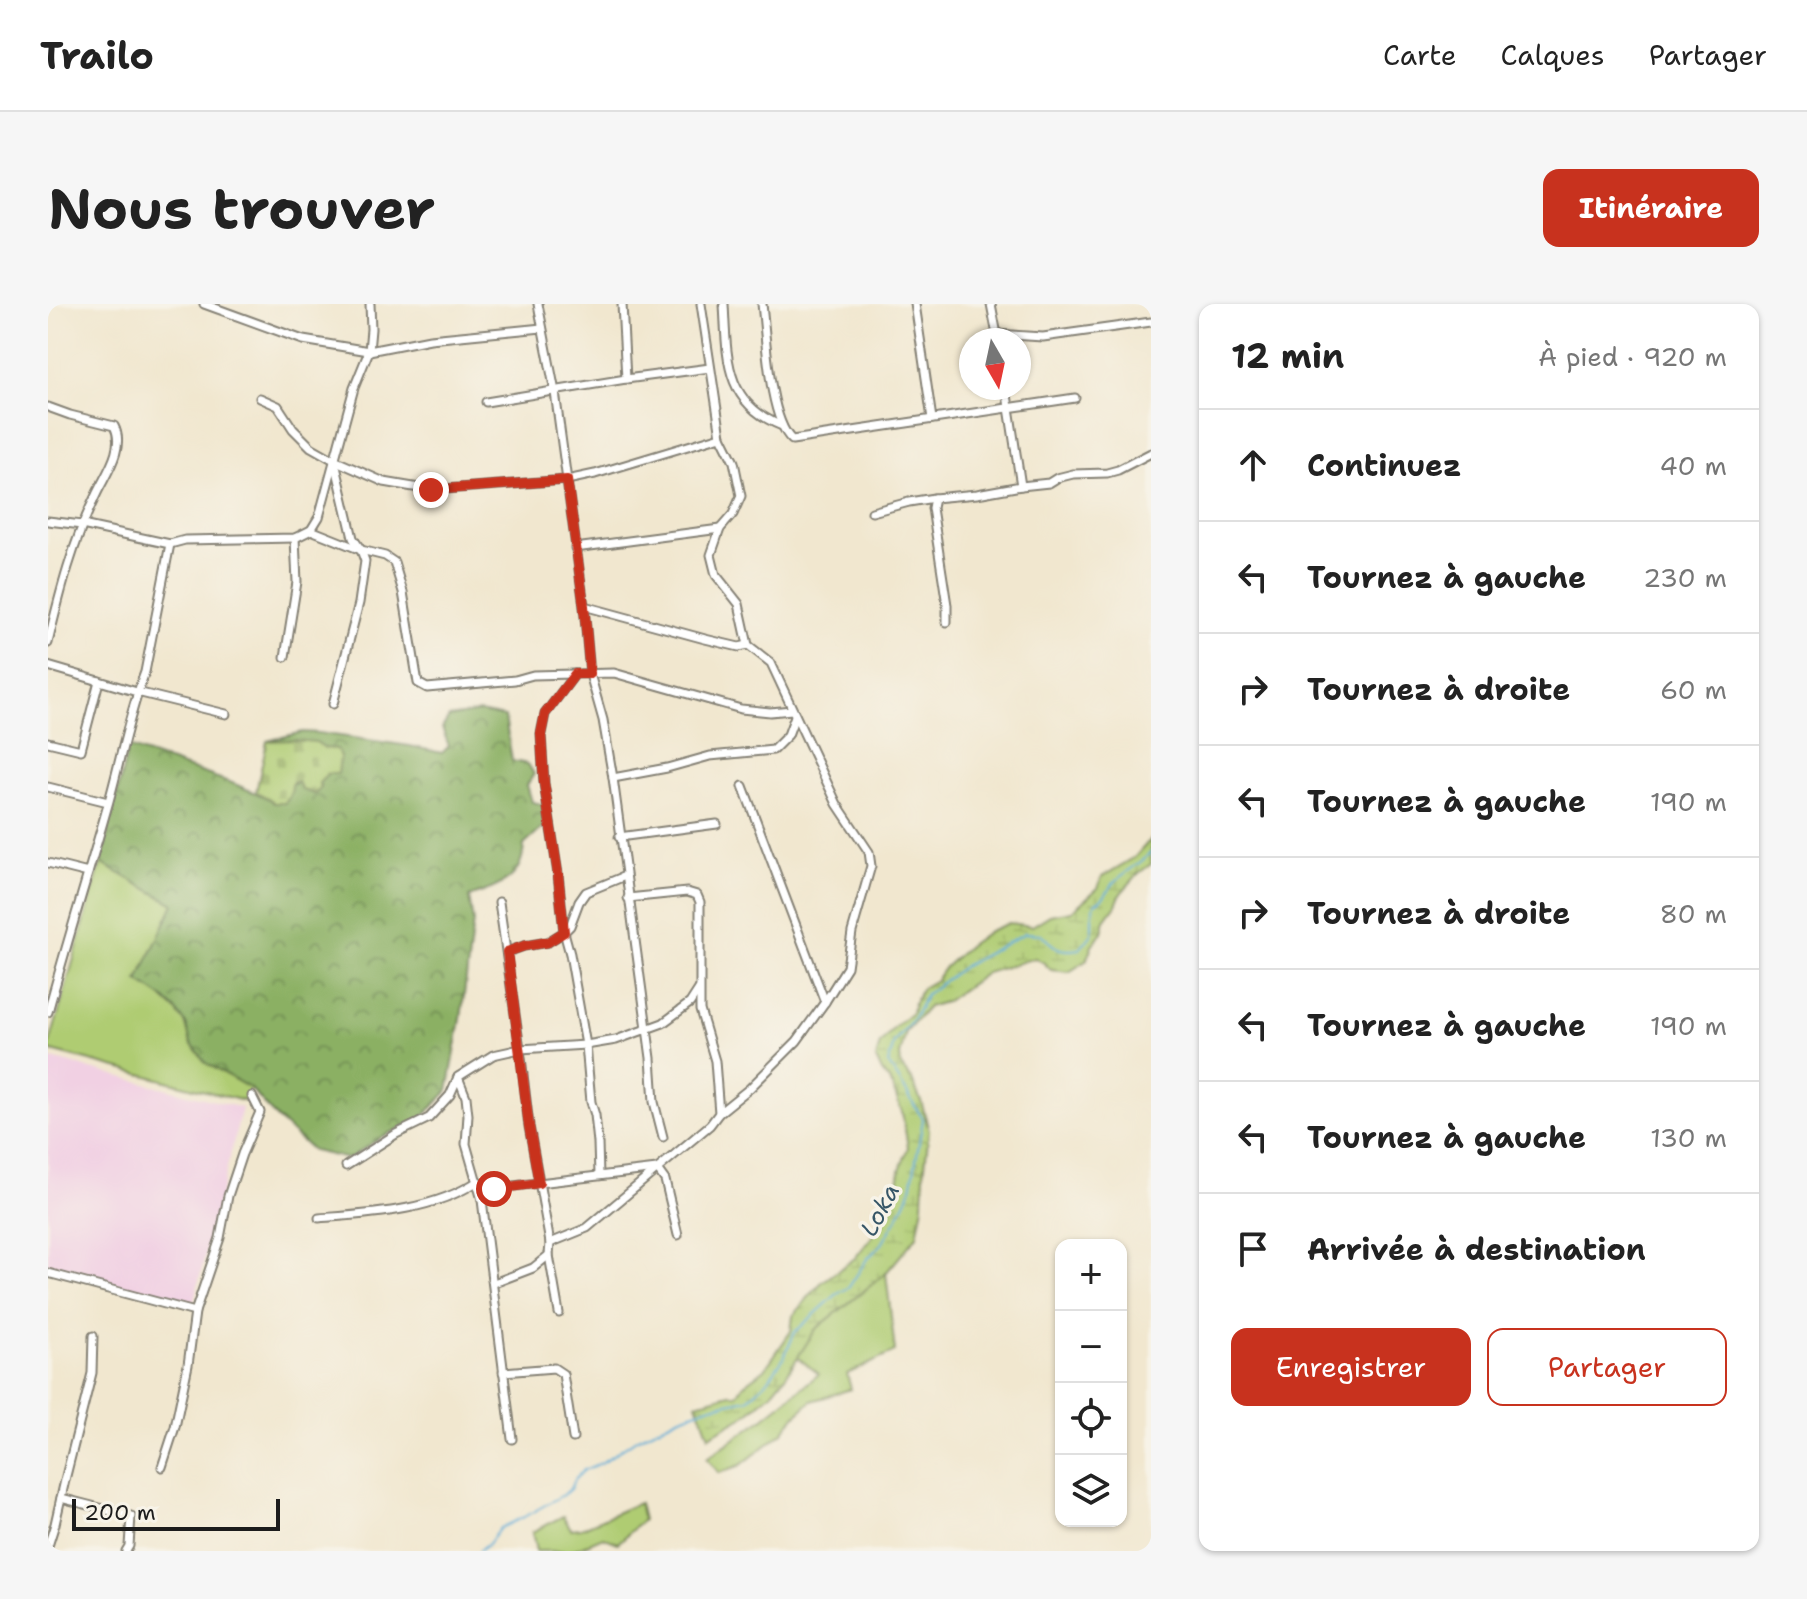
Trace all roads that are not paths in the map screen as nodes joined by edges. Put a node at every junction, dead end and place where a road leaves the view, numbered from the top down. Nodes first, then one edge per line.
1 (204, 304) edge
2 (370, 304) edge
3 (538, 304) edge
4 (622, 304) edge
5 (701, 304) edge
6 (724, 304) edge
7 (762, 304) edge
8 (915, 304) edge
9 (991, 304) edge
10 (1151, 322) edge
11 (542, 328) junction
12 (996, 328) edge
13 (1031, 337) edge
14 (369, 351) junction
15 (710, 368) junction
16 (626, 379) junction
17 (555, 392) junction
18 (260, 398) dead end
19 (1075, 398) dead end
20 (1008, 400) edge
21 (486, 402) dead end
22 (48, 407) edge
23 (1009, 408) junction
24 (932, 419) junction
25 (782, 426) junction
26 (721, 436) junction
27 (1151, 453) edge
28 (334, 460) junction
29 (567, 480) junction
30 (1021, 486) junction
31 (934, 498) junction
32 (872, 512) dead end
33 (48, 521) edge
34 (82, 525) junction
35 (720, 529) junction
36 (311, 530) junction
37 (295, 538) junction
38 (170, 544) junction
39 (575, 548) junction
40 (361, 550) junction
41 (584, 606) junction
42 (947, 622) dead end
43 (48, 643) edge
44 (748, 645) junction
45 (285, 657) dead end
46 (48, 666) edge
47 (575, 674) junction
48 (590, 674) junction
49 (99, 681) junction
50 (137, 692) junction
51 (333, 704) dead end
52 (793, 713) junction
53 (226, 714) dead end
54 (48, 742) edge
55 (613, 778) junction
56 (743, 786) dead end
57 (48, 787) edge
58 (108, 802) junction
59 (717, 824) dead end
60 (619, 837) junction
61 (48, 863) edge
62 (88, 873) junction
63 (625, 876) junction
64 (628, 898) junction
65 (499, 902) dead end
66 (564, 932) junction
67 (507, 952) junction
68 (699, 989) junction
69 (825, 1002) junction
70 (48, 1012) edge
71 (647, 1030) junction
72 (586, 1045) junction
73 (520, 1049) junction
74 (458, 1077) junction
75 (252, 1096) dead end
76 (719, 1113) junction
77 (663, 1137) dead end
78 (346, 1166) dead end
79 (657, 1169) junction
80 (599, 1175) junction
81 (478, 1181) junction
82 (539, 1183) junction
83 (482, 1200) junction
84 (319, 1218) dead end
85 (678, 1235) dead end
86 (550, 1243) junction
87 (549, 1255) junction
88 (48, 1273) edge
89 (494, 1283) junction
90 (195, 1312) junction
91 (559, 1313) dead end
92 (93, 1336) dead end
93 (503, 1372) junction
94 (573, 1438) dead end
95 (512, 1439) dead end
96 (162, 1467) dead end
97 (61, 1498) junction
98 (48, 1546) edge
99 (126, 1551) edge

1 - 14 street
2 - 14 street
3 - 11 street
4 - 16 street
5 - 15 street
6 - 25 street
7 - 25 street
8 - 24 street
9 - 12 street
10 - 13 street
11 - 14 street
11 - 17 street
14 - 28 street
15 - 16 street
15 - 26 street
16 - 17 street
17 - 21 street
17 - 29 street
18 - 28 street
19 - 23 street
20 - 23 street
22 - 34 street
23 - 24 street
23 - 30 street
24 - 25 street
26 - 29 street
26 - 35 street
27 - 30 street
28 - 29 street
28 - 36 street
28 - 40 street
29 - 39 street
30 - 31 street
31 - 32 street
31 - 42 street
33 - 34 street
34 - 38 street
34 - 43 street
35 - 39 street
35 - 44 street
36 - 37 street
36 - 40 street
37 - 38 street
37 - 45 street
38 - 50 street
39 - 41 street
40 - 47 street
40 - 51 street
41 - 44 street
41 - 48 street
44 - 52 street
46 - 49 street
47 - 48 street
47 - 66 street
48 - 52 street
48 - 55 street
49 - 50 street
49 - 54 street
50 - 53 street
50 - 58 street
52 - 55 street
52 - 69 street
55 - 60 street
56 - 69 street
57 - 58 street
58 - 62 street
59 - 60 street
60 - 63 street
61 - 62 street
62 - 70 street
63 - 64 street
63 - 66 street
64 - 68 street
64 - 71 street
65 - 67 street
66 - 67 street
66 - 72 street
67 - 73 street
68 - 71 street
68 - 76 street
69 - 76 street
71 - 72 street
71 - 77 street
72 - 73 street
72 - 80 street
73 - 74 street
73 - 82 street
74 - 78 street
74 - 81 street
75 - 90 street
76 - 79 street
79 - 80 street
79 - 85 street
79 - 86 street
80 - 82 street
81 - 83 street
81 - 84 street
82 - 83 street
82 - 86 street
83 - 89 street
86 - 87 street
87 - 89 street
87 - 91 street
88 - 90 street
89 - 93 street
90 - 96 street
92 - 97 street
93 - 94 street
93 - 95 street
97 - 98 street
97 - 99 street

